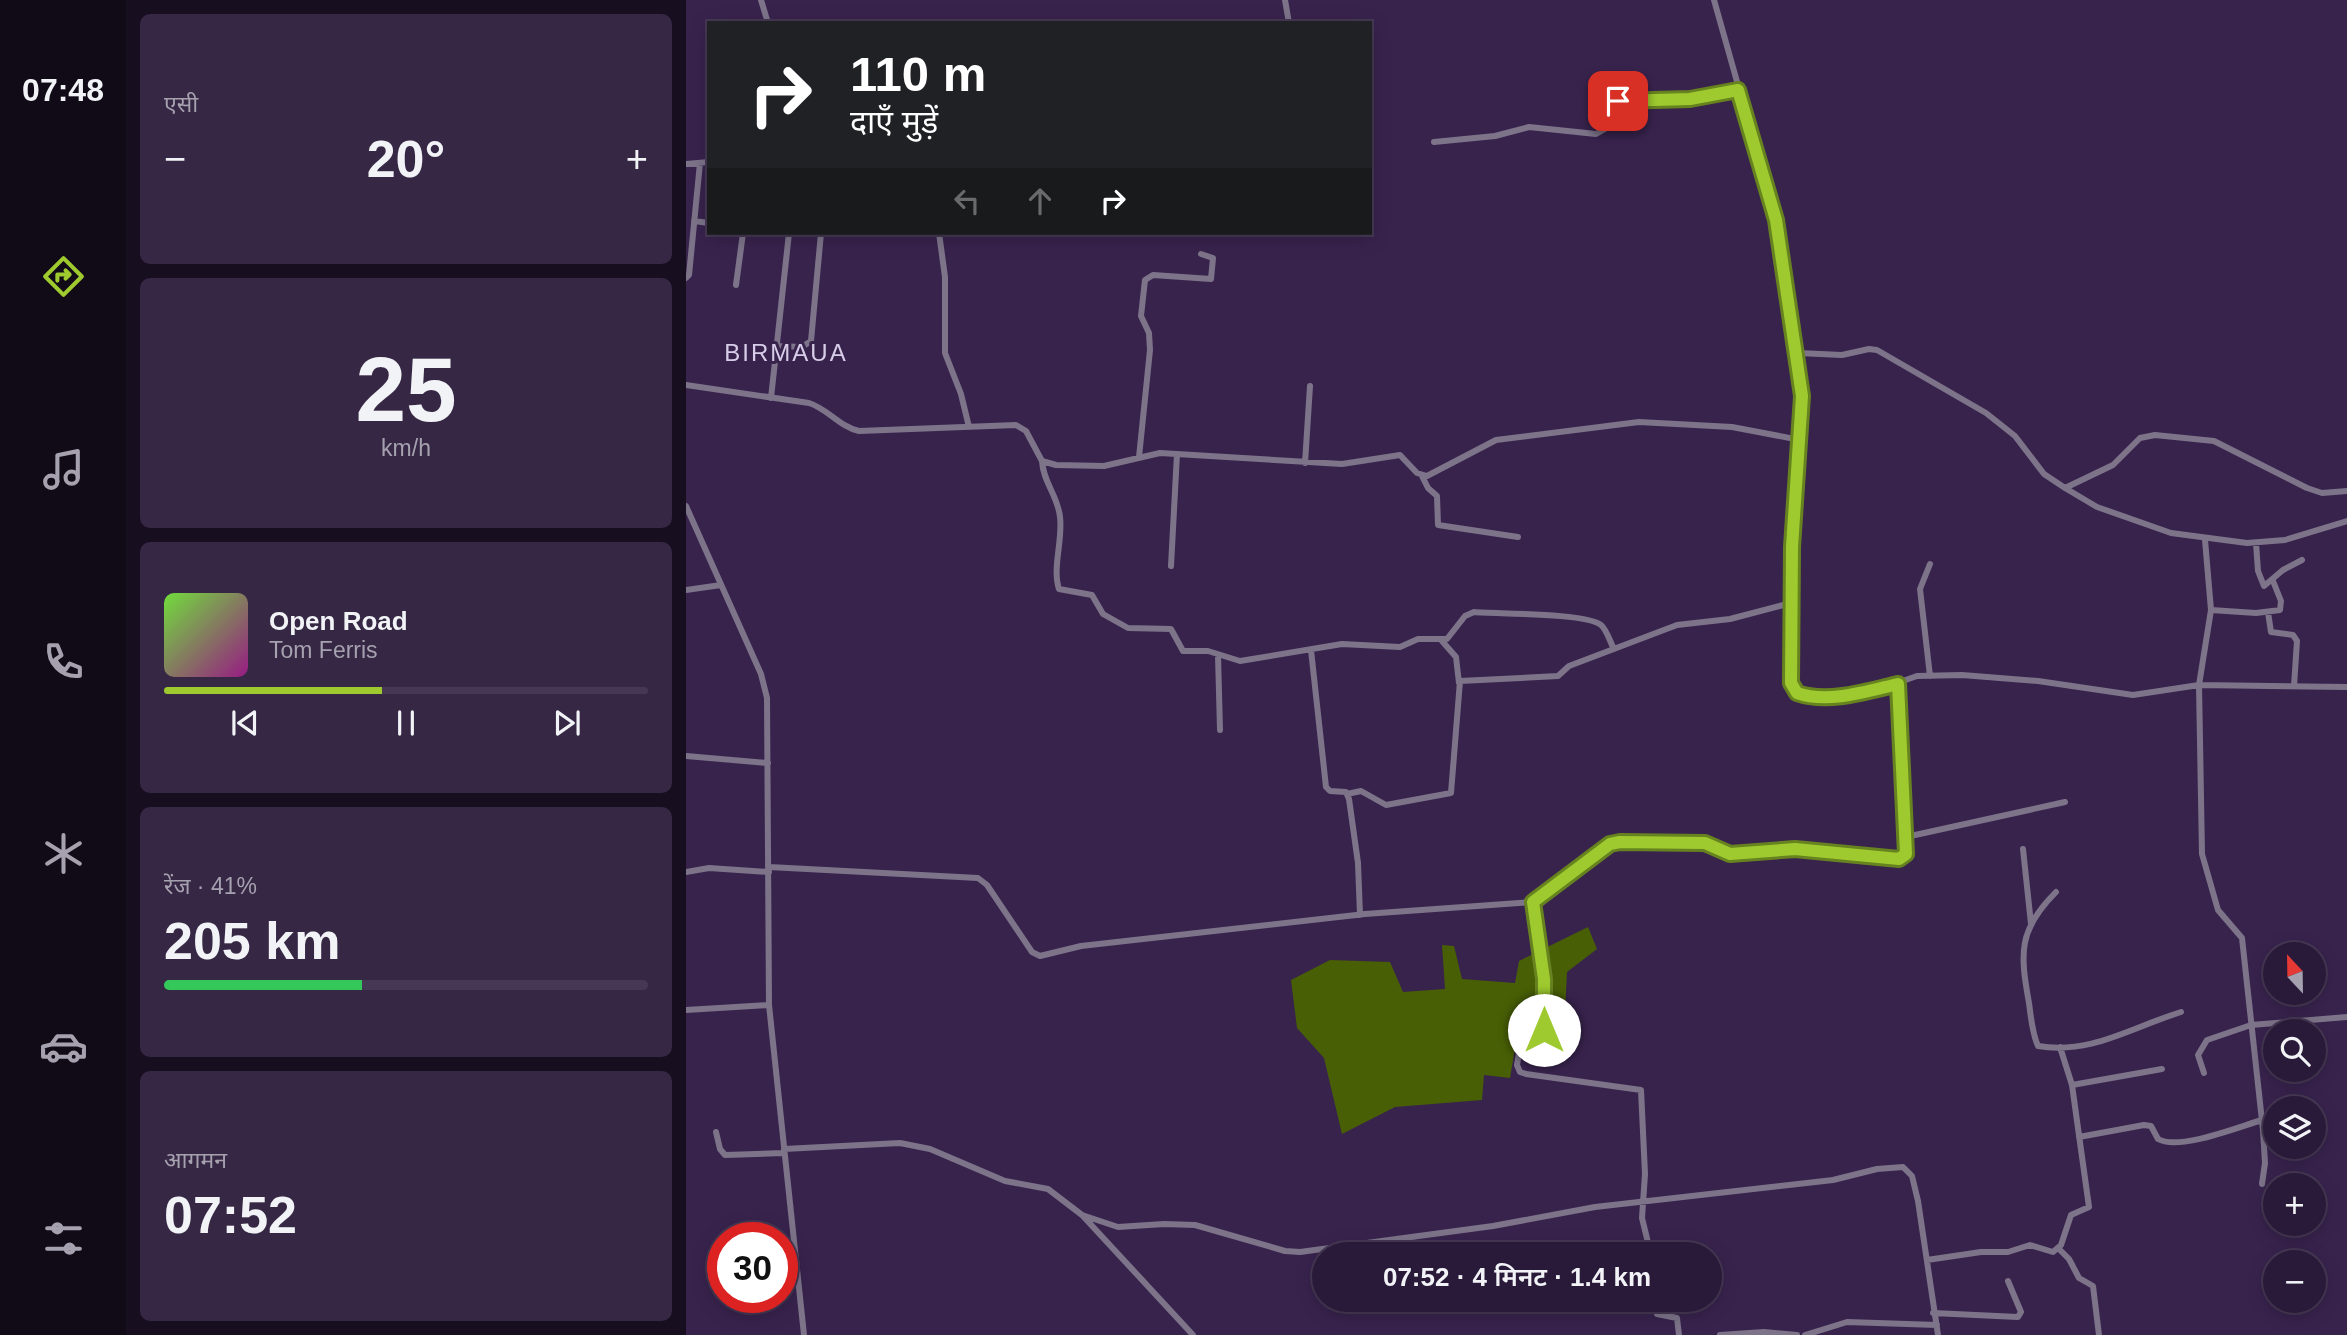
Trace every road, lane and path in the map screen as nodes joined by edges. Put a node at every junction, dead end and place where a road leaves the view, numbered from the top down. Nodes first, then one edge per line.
1 (761, 0) edge
2 (1285, 0) edge
3 (1714, 0) edge
4 (767, 21) edge
5 (1289, 21) edge
6 (1738, 90) junction
7 (1434, 142) dead end
8 (707, 162) edge
9 (700, 163) junction
10 (686, 164) edge
11 (694, 221) junction
12 (707, 223) edge
13 (743, 235) edge
14 (789, 235) edge
15 (821, 235) edge
16 (939, 235) edge
17 (1201, 254) dead end
18 (686, 278) edge
19 (736, 285) dead end
20 (777, 346) junction
21 (1798, 353) junction
22 (686, 385) edge
23 (1310, 386) dead end
24 (771, 398) junction
25 (969, 427) junction
26 (1800, 440) junction
27 (1177, 454) junction
28 (1139, 457) junction
29 (1042, 461) junction
30 (1306, 463) junction
31 (1422, 475) junction
32 (2066, 488) junction
33 (2347, 491) edge
34 (686, 506) edge
35 (2347, 521) edge
36 (1518, 537) dead end
37 (2205, 540) junction
38 (2256, 543) junction
39 (2302, 560) dead end
40 (1930, 564) dead end
41 (1171, 566) dead end
42 (2273, 581) junction
43 (720, 585) junction
44 (686, 590) edge
45 (1791, 603) junction
46 (2211, 610) junction
47 (2268, 612) junction
48 (1442, 640) junction
49 (1614, 649) junction
50 (1311, 650) junction
51 (1218, 655) junction
52 (1930, 676) junction
53 (1459, 683) junction
54 (1898, 684) junction
55 (2199, 685) junction
56 (2294, 686) junction
57 (2347, 687) edge
58 (1220, 730) dead end
59 (686, 757) edge
60 (768, 763) junction
61 (1347, 794) junction
62 (2065, 803) dead end
63 (1906, 836) junction
64 (2023, 849) dead end
65 (769, 869) junction
66 (686, 872) edge
67 (2056, 892) dead end
68 (1533, 902) junction
69 (1360, 915) junction
70 (2031, 924) junction
71 (769, 1004) junction
72 (686, 1010) edge
73 (2181, 1012) dead end
74 (2347, 1017) edge
75 (2251, 1025) junction
76 (2060, 1046) junction
77 (2162, 1069) dead end
78 (2204, 1073) dead end
79 (2072, 1085) junction
80 (2262, 1119) junction
81 (716, 1132) dead end
82 (2079, 1137) junction
83 (784, 1151) junction
84 (2262, 1184) dead end
85 (1641, 1201) junction
86 (1082, 1215) junction
87 (1649, 1242) edge
88 (2059, 1248) junction
89 (1927, 1260) junction
90 (2008, 1281) dead end
91 (1657, 1312) edge
92 (1933, 1313) junction
93 (1937, 1325) junction
94 (804, 1335) edge
95 (1194, 1335) edge
96 (1679, 1335) edge
97 (1720, 1335) edge
98 (1797, 1335) edge
99 (1805, 1335) edge
100 (1938, 1335) edge
101 (2099, 1335) edge

1 - 4 street
2 - 5 street
3 - 6 street
6 - 7 street
6 - 21 street
8 - 9 street
9 - 10 street
9 - 11 street
11 - 12 street
11 - 18 street
13 - 19 street
14 - 20 street
15 - 20 street
16 - 25 street
17 - 28 street
20 - 24 street
21 - 26 street
21 - 32 street
22 - 24 street
23 - 30 street
24 - 25 street
25 - 29 street
26 - 31 street
26 - 45 street
27 - 28 street
27 - 30 street
27 - 41 street
28 - 29 street
29 - 51 street
30 - 31 street
31 - 36 street
32 - 33 street
32 - 37 street
34 - 43 street
35 - 38 street
37 - 38 street
37 - 46 street
38 - 42 street
39 - 42 street
40 - 52 street
42 - 47 street
43 - 44 street
43 - 60 street
45 - 49 street
45 - 54 street
46 - 47 street
46 - 55 street
47 - 56 street
48 - 49 street
48 - 50 street
48 - 53 street
49 - 53 street
50 - 51 street
50 - 61 street
51 - 58 street
52 - 54 street
52 - 55 street
53 - 61 street
54 - 63 street
55 - 56 street
55 - 75 street
56 - 57 street
59 - 60 street
60 - 65 street
61 - 69 street
62 - 63 street
63 - 68 street
64 - 70 street
65 - 66 street
65 - 69 street
65 - 71 street
67 - 70 street
68 - 69 street
68 - 85 street
70 - 76 street
71 - 72 street
71 - 83 street
73 - 76 street
74 - 75 street
75 - 78 street
75 - 80 street
76 - 79 street
77 - 79 street
79 - 82 street
80 - 82 street
80 - 84 street
81 - 83 street
82 - 88 street
83 - 86 street
83 - 94 street
85 - 86 street
85 - 87 street
85 - 89 street
86 - 95 street
88 - 89 street
88 - 101 street
89 - 92 street
90 - 92 street
91 - 96 street
92 - 93 street
93 - 99 street
93 - 100 street
97 - 98 street

